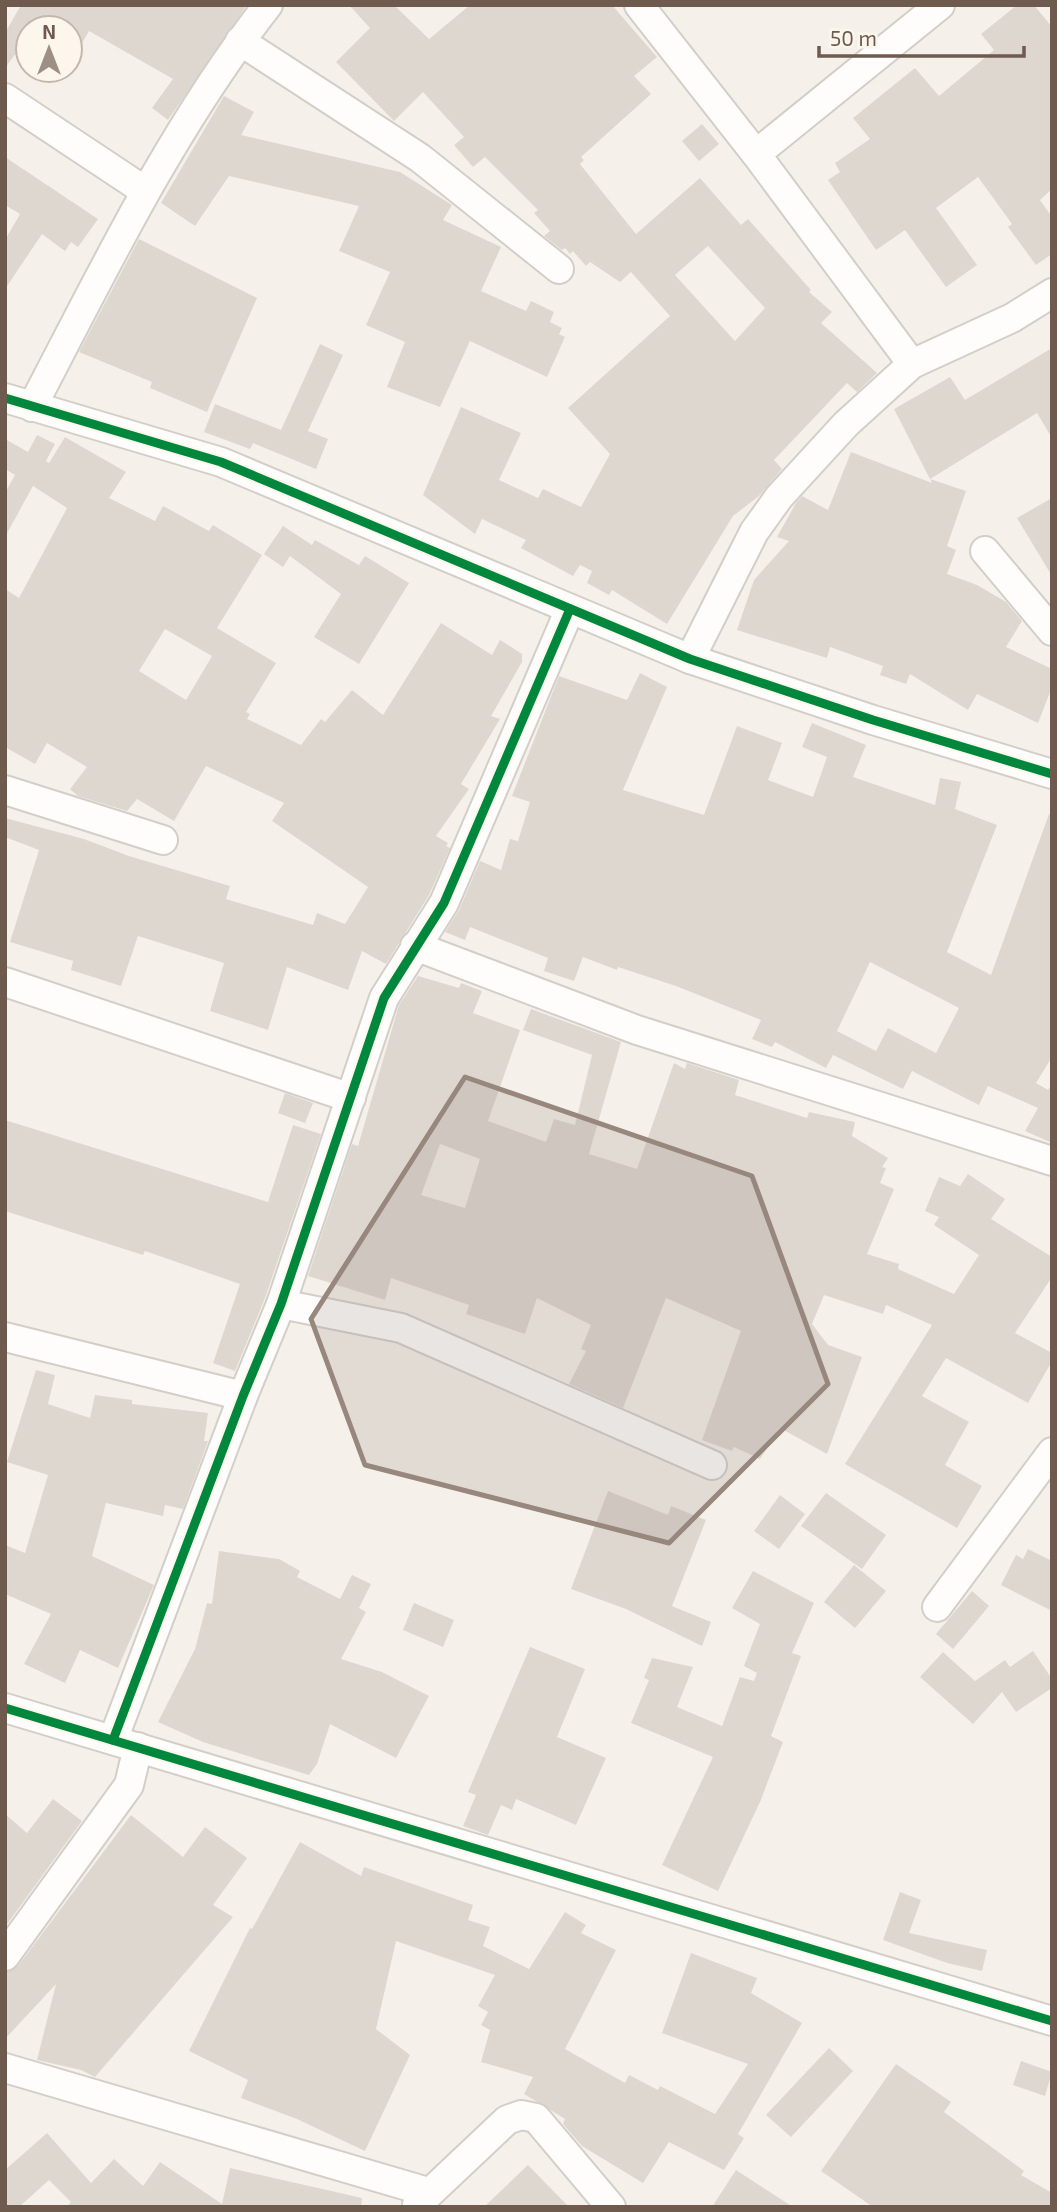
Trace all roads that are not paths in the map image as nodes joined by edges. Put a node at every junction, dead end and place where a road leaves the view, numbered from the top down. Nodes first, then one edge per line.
1 (268, 5) edge
2 (639, 5) edge
3 (940, 5) edge
4 (240, 41) junction
5 (5, 98) edge
6 (756, 154) junction
7 (145, 191) junction
8 (559, 269) dead end
9 (1052, 293) edge
10 (912, 364) junction
11 (5, 398) edge
12 (32, 407) junction
13 (985, 551) dead end
14 (570, 609) junction
15 (1052, 631) edge
16 (690, 659) junction
17 (1052, 774) edge
18 (5, 790) edge
19 (163, 840) dead end
20 (415, 946) junction
21 (5, 982) edge
22 (351, 1098) junction
23 (1052, 1161) edge
24 (281, 1304) junction
25 (5, 1337) edge
26 (243, 1396) junction
27 (1052, 1452) edge
28 (712, 1465) dead end
29 (937, 1608) dead end
30 (5, 1709) edge
31 (125, 1743) junction
32 (5, 1956) edge
33 (1052, 2021) edge
34 (5, 2068) edge
35 (422, 2200) edge
36 (611, 2207) edge

1 - 4 street
2 - 6 street
3 - 6 street
4 - 7 street
4 - 8 street
5 - 7 street
6 - 10 street
7 - 12 street
9 - 10 street
10 - 16 street
11 - 12 street
12 - 14 street
13 - 15 street
14 - 16 street
14 - 20 street
16 - 17 street
18 - 19 street
20 - 22 street
20 - 23 street
21 - 22 street
22 - 24 street
24 - 26 street
24 - 28 street
25 - 26 street
26 - 31 street
27 - 29 street
30 - 31 street
31 - 32 street
31 - 33 street
34 - 35 street
35 - 36 street

